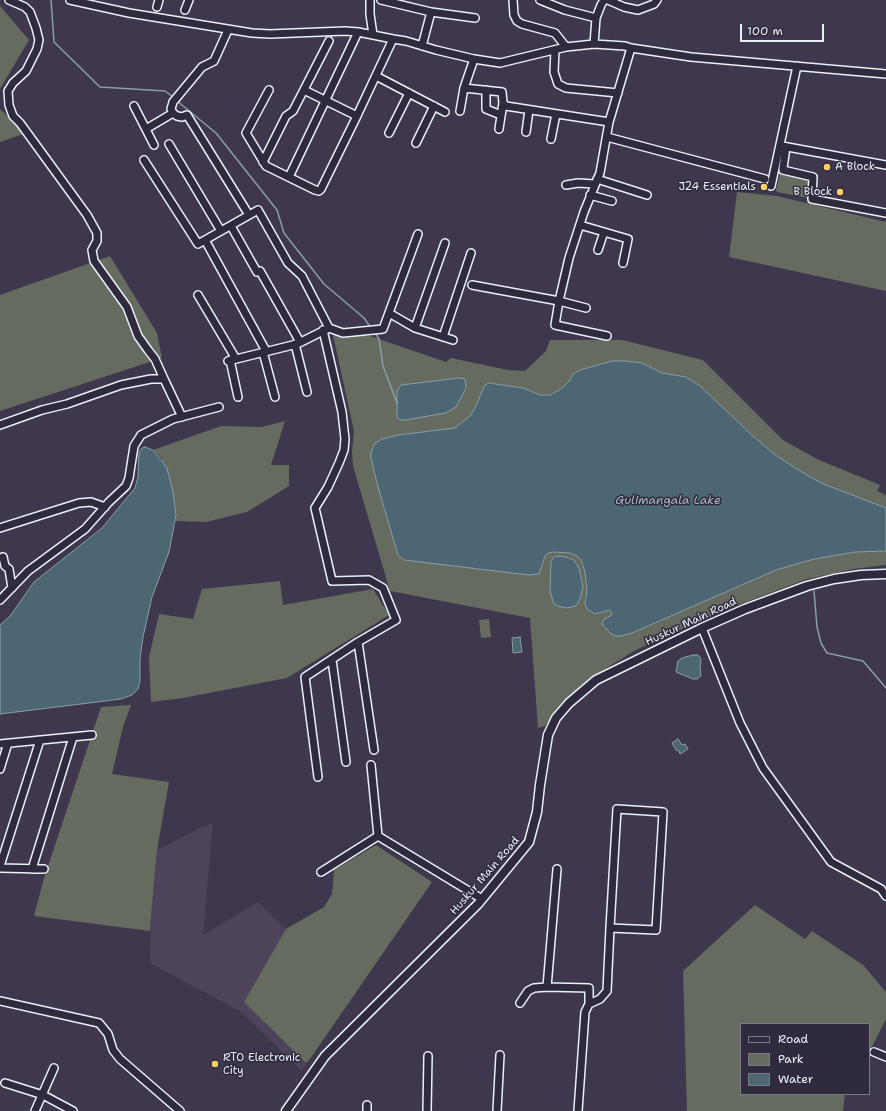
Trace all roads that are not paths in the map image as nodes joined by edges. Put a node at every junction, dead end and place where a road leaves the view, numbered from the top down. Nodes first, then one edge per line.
1 (9, 0) edge
2 (70, 0) edge
3 (189, 0) edge
4 (370, 0) edge
5 (381, 0) edge
6 (513, 0) edge
7 (540, 0) edge
8 (604, 0) edge
9 (608, 0) edge
10 (657, 0) edge
11 (186, 10) dead end
12 (431, 12) junction
13 (475, 18) dead end
14 (596, 18) junction
15 (228, 30) junction
16 (358, 32) junction
17 (373, 35) junction
18 (393, 39) junction
19 (329, 41) dead end
20 (594, 44) junction
21 (422, 46) junction
22 (566, 47) junction
23 (631, 48) junction
24 (555, 50) junction
25 (474, 59) junction
26 (797, 66) junction
27 (886, 74) edge
28 (376, 76) junction
29 (464, 88) junction
30 (269, 90) dead end
31 (304, 90) junction
32 (486, 90) junction
33 (409, 93) junction
34 (618, 93) junction
35 (326, 100) junction
36 (503, 103) junction
37 (134, 106) dead end
38 (434, 106) junction
39 (530, 110) junction
40 (445, 112) dead end
41 (460, 112) dead end
42 (173, 113) junction
43 (502, 114) junction
44 (556, 114) junction
45 (357, 116) junction
46 (609, 122) junction
47 (146, 129) junction
48 (499, 129) dead end
49 (526, 132) dead end
50 (389, 133) dead end
51 (607, 137) junction
52 (550, 139) dead end
53 (416, 143) dead end
54 (169, 144) dead end
55 (154, 145) dead end
56 (782, 150) junction
57 (144, 160) dead end
58 (264, 162) junction
59 (886, 165) edge
60 (289, 177) junction
61 (765, 179) dead end
62 (596, 181) junction
63 (566, 185) dead end
64 (771, 186) dead end
65 (590, 195) junction
66 (647, 195) dead end
67 (612, 201) dead end
68 (886, 213) edge
69 (249, 215) junction
70 (580, 225) junction
71 (231, 226) junction
72 (222, 231) junction
73 (604, 232) junction
74 (418, 234) dead end
75 (205, 240) junction
76 (445, 243) dead end
77 (598, 250) dead end
78 (471, 253) dead end
79 (623, 263) dead end
80 (472, 285) dead end
81 (198, 295) dead end
82 (559, 301) junction
83 (586, 308) dead end
84 (389, 313) junction
85 (415, 328) junction
86 (326, 329) junction
87 (607, 336) dead end
88 (443, 337) junction
89 (453, 340) dead end
90 (298, 343) junction
91 (265, 352) junction
92 (231, 360) junction
93 (164, 378) junction
94 (307, 392) dead end
95 (238, 397) dead end
96 (275, 397) dead end
97 (219, 407) dead end
98 (182, 417) junction
99 (0, 425) edge
100 (105, 507) junction
101 (0, 528) edge
102 (2, 557) dead end
103 (886, 574) edge
104 (12, 588) junction
105 (0, 600) edge
106 (702, 628) junction
107 (358, 642) junction
108 (332, 660) junction
109 (92, 735) dead end
110 (73, 737) junction
111 (40, 740) junction
112 (8, 743) junction
113 (0, 744) edge
114 (374, 750) dead end
115 (346, 762) dead end
116 (371, 765) dead end
117 (0, 769) edge
118 (318, 777) dead end
119 (378, 836) junction
120 (0, 867) edge
121 (557, 868) dead end
122 (32, 869) junction
123 (44, 869) dead end
124 (321, 872) dead end
125 (886, 896) edge
126 (482, 899) junction
127 (610, 928) junction
128 (547, 987) junction
129 (0, 1001) edge
130 (520, 1003) dead end
131 (589, 1004) junction
132 (874, 1052) dead end
133 (500, 1055) dead end
134 (428, 1056) dead end
135 (886, 1057) edge
136 (54, 1068) dead end
137 (5, 1083) dead end
138 (42, 1095) junction
139 (35, 1111) edge
140 (73, 1111) edge
141 (180, 1111) edge
142 (286, 1111) edge
143 (427, 1111) edge
144 (497, 1111) edge
145 (578, 1111) edge

1 - 93 street
2 - 15 street
3 - 11 street
4 - 17 street
5 - 12 street
6 - 22 street
7 - 14 street
8 - 14 street
9 - 10 street
12 - 13 street
12 - 21 street
14 - 20 street
15 - 16 street
15 - 42 street
16 - 17 street
16 - 35 street
17 - 18 street
18 - 21 street
18 - 28 street
19 - 31 street
20 - 22 street
20 - 23 street
21 - 25 street
22 - 24 street
23 - 26 street
23 - 34 street
24 - 25 street
24 - 34 street
25 - 29 street
26 - 27 street
26 - 56 street
28 - 33 street
28 - 45 street
29 - 32 street
29 - 41 street
30 - 58 street
31 - 35 street
31 - 58 street
32 - 36 street
32 - 43 street
33 - 38 street
33 - 50 street
34 - 46 street
35 - 45 street
35 - 60 street
36 - 39 street
36 - 43 street
37 - 47 street
38 - 40 street
38 - 53 street
39 - 44 street
39 - 49 street
42 - 47 street
42 - 69 street
43 - 48 street
44 - 46 street
44 - 52 street
45 - 60 street
46 - 51 street
47 - 55 street
51 - 61 street
51 - 62 street
54 - 72 street
56 - 59 street
56 - 64 street
56 - 68 street
57 - 75 street
58 - 60 street
62 - 63 street
62 - 65 street
62 - 66 street
65 - 67 street
65 - 70 street
69 - 71 street
69 - 86 street
70 - 73 street
70 - 82 street
71 - 72 street
71 - 90 street
72 - 75 street
73 - 77 street
73 - 79 street
74 - 84 street
75 - 91 street
76 - 85 street
78 - 88 street
80 - 82 street
81 - 92 street
82 - 83 street
82 - 87 street
84 - 85 street
84 - 86 street
85 - 88 street
86 - 90 street
86 - 107 street
88 - 89 street
90 - 91 street
90 - 94 street
91 - 92 street
91 - 96 street
92 - 95 street
93 - 98 street
93 - 99 street
97 - 98 street
98 - 100 street
100 - 101 street
100 - 104 street
102 - 104 street
103 - 106 main road, Huskur Main Road
104 - 105 street
106 - 125 street
106 - 126 main road, Huskur Main Road
107 - 108 street
107 - 114 street
108 - 115 street
108 - 118 street
109 - 110 street
110 - 111 street
110 - 122 street
111 - 112 street
111 - 120 street
112 - 113 street
112 - 117 street
116 - 119 street
119 - 124 street
119 - 126 street
120 - 122 street
121 - 128 street
122 - 123 street
126 - 142 main road, Huskur Main Road
127 - 127 street
127 - 131 street
128 - 130 street
128 - 131 street
129 - 141 street
131 - 145 street
132 - 135 street
133 - 144 street
134 - 143 street
136 - 138 street
137 - 138 street
138 - 139 street
138 - 140 street

